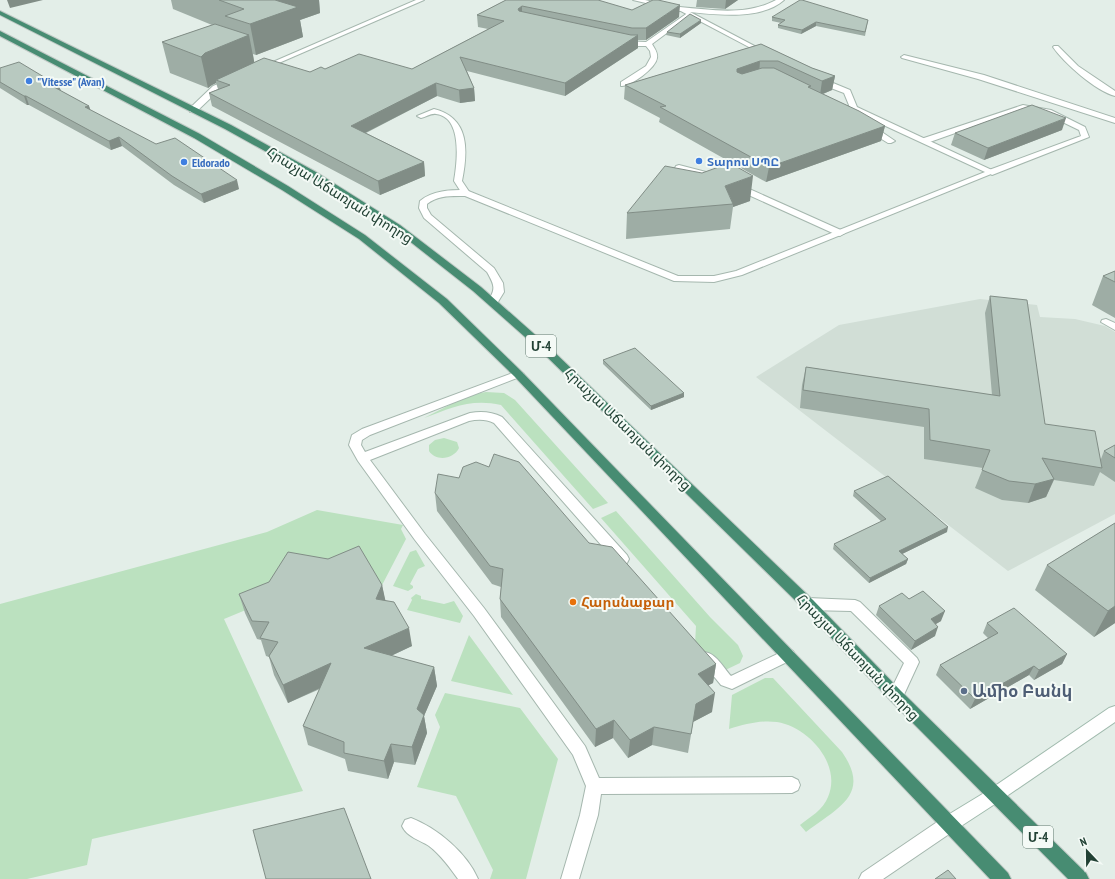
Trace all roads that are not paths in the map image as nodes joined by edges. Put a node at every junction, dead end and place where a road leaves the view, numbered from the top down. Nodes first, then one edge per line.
1 (421, 0) edge
2 (636, 0) edge
3 (781, 0) edge
4 (680, 9) junction
5 (0, 14) edge
6 (689, 14) junction
7 (0, 33) edge
8 (616, 41) edge
9 (648, 44) junction
10 (1056, 47) dead end
11 (904, 57) dead end
12 (773, 58) edge
13 (258, 70) edge
14 (813, 78) edge
15 (237, 79) edge
16 (624, 84) edge
17 (1115, 94) edge
18 (854, 108) junction
19 (193, 110) junction
20 (844, 112) edge
21 (422, 116) dead end
22 (1115, 121) edge
23 (864, 124) edge
24 (891, 141) dead end
25 (924, 141) junction
26 (679, 168) edge
27 (992, 172) junction
28 (709, 176) edge
29 (731, 184) edge
30 (466, 192) junction
31 (840, 233) junction
32 (492, 303) junction
33 (518, 374) junction
34 (362, 458) junction
35 (632, 572) edge
36 (808, 604) junction
37 (695, 644) edge
38 (788, 655) junction
39 (896, 696) junction
40 (1115, 713) edge
41 (792, 785) dead end
42 (594, 786) junction
43 (995, 795) junction
44 (949, 824) junction
45 (412, 826) dead end
46 (469, 879) edge
47 (570, 879) edge
48 (868, 879) edge
49 (1002, 879) edge
50 (1080, 879) edge

1 - 13 street
2 - 4 street
3 - 4 street
4 - 6 street
5 - 19 highway, Հրաչյա Աճառյան փողոց / Մ-4
6 - 9 street
6 - 12 street
7 - 33 highway, Հրաչյա Աճառյան փողոց / Մ-4
8 - 9 street
9 - 16 street
10 - 17 street
11 - 22 street
14 - 18 street
15 - 19 street
18 - 20 street
18 - 25 street
19 - 32 highway, Հրաչյա Աճառյան փողոց / Մ-4
21 - 30 street
23 - 24 street
25 - 27 street
25 - 27 street
26 - 28 street
27 - 31 street
29 - 31 street
30 - 31 street
30 - 32 street
32 - 36 highway, Հրաչյա Աճառյան փողոց / Մ-4
33 - 34 street
33 - 38 highway, Հրաչյա Աճառյան փողոց / Մ-4
34 - 35 street
34 - 42 street
36 - 39 highway, Հրաչյա Աճառյան փողոց / Մ-4
36 - 39 street
37 - 38 street
38 - 44 highway, Հրաչյա Աճառյան փողոց / Մ-4
39 - 43 highway, Հրաչյա Աճառյան փողոց / Մ-4
40 - 43 street
41 - 42 street
42 - 47 street
43 - 44 street
43 - 50 highway, Հրաչյա Աճառյան փողոց / Մ-4
44 - 48 street
44 - 49 highway, Հրաչյա Աճառյան փողոց / Մ-4
45 - 46 street

